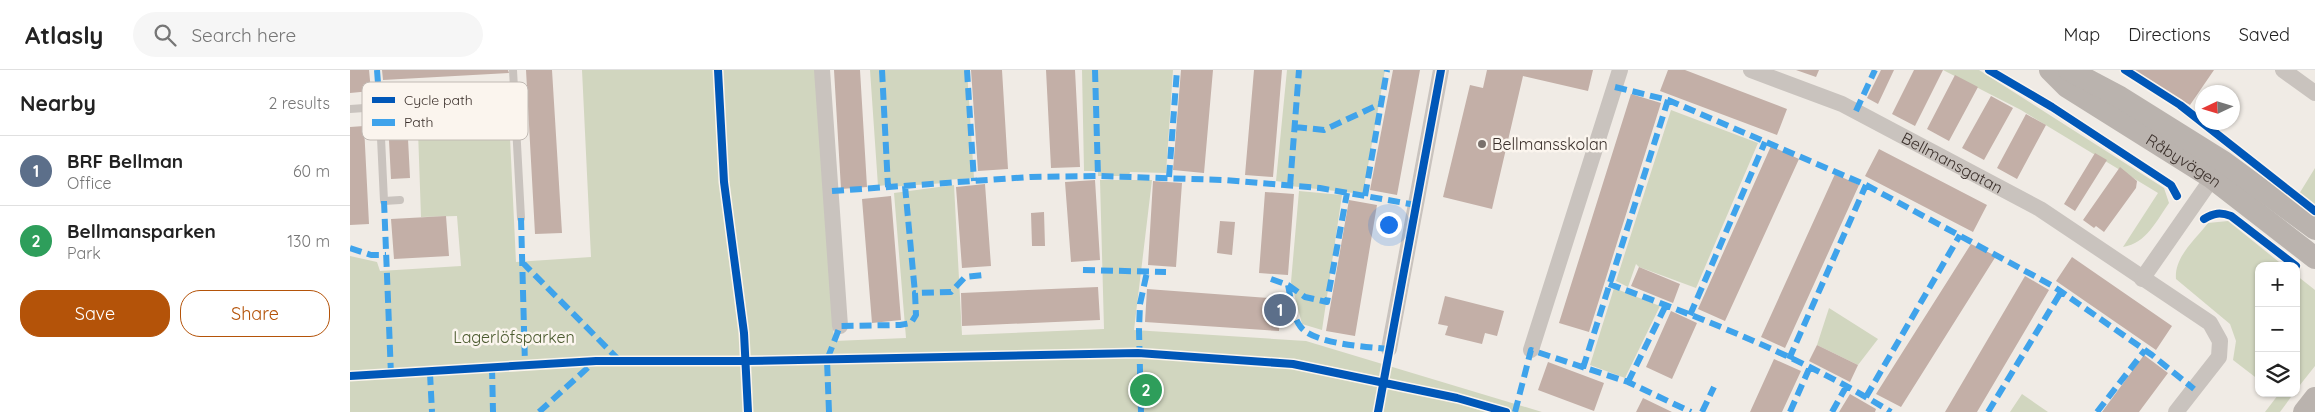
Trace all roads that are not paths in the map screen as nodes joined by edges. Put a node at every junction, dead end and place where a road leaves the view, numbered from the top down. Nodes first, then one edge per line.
1 (822, 70) edge
2 (1441, 70) edge
3 (1620, 70) edge
4 (1751, 70) edge
5 (2050, 70) edge
6 (2069, 70) edge
7 (2283, 70) edge
8 (2315, 93) edge
9 (381, 140) edge
10 (517, 140) edge
11 (2218, 170) junction
12 (400, 200) dead end
13 (521, 218) dead end
14 (2315, 228) edge
15 (2315, 258) edge
16 (2142, 279) junction
17 (840, 326) dead end
18 (1389, 349) dead end
19 (1531, 350) dead end
20 (2315, 398) edge
21 (2176, 412) edge
22 (2304, 412) edge

1 - 17 street
2 - 18 street
3 - 19 street
4 - 16 street, Bellmansgatan
5 - 11 main road, Råbyvägen
6 - 11 main road, Råbyvägen
7 - 8 street
9 - 12 lane
10 - 13 lane
11 - 14 main road, Råbyvägen
11 - 15 main road, Råbyvägen
11 - 16 street
16 - 21 street, Bellmansgatan
20 - 22 main road

